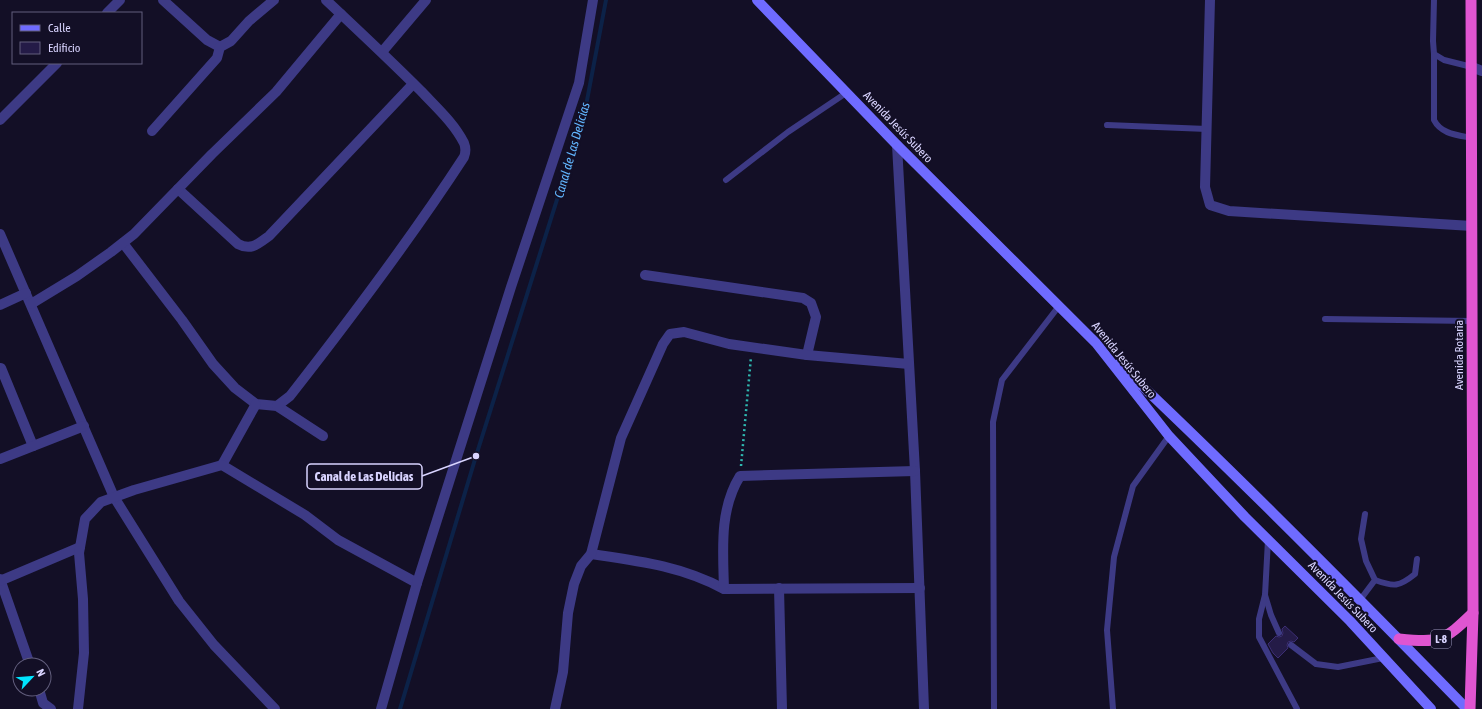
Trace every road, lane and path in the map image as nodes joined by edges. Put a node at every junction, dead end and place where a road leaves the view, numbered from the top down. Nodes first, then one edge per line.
1 (120, 0) edge
2 (163, 0) edge
3 (274, 0) edge
4 (326, 0) edge
5 (426, 0) edge
6 (593, 0) edge
7 (757, 0) edge
8 (1210, 0) edge
9 (1434, 0) edge
10 (1471, 0) edge
11 (108, 12) edge
12 (341, 14) junction
13 (220, 48) junction
14 (382, 52) junction
15 (1434, 54) junction
16 (56, 64) edge
17 (1477, 69) edge
18 (413, 84) junction
19 (846, 93) junction
20 (0, 120) edge
21 (1107, 125) dead end
22 (1207, 129) junction
23 (152, 131) dead end
24 (1472, 138) junction
25 (897, 145) junction
26 (726, 180) dead end
27 (178, 189) junction
28 (1472, 226) junction
29 (0, 234) edge
30 (123, 243) junction
31 (646, 275) dead end
32 (26, 293) junction
33 (31, 304) junction
34 (0, 305) edge
35 (1059, 306) junction
36 (1325, 319) dead end
37 (1472, 321) junction
38 (1096, 343) junction
39 (752, 347) junction
40 (807, 355) junction
41 (909, 364) junction
42 (1, 368) dead end
43 (256, 404) junction
44 (277, 406) junction
45 (84, 426) junction
46 (323, 436) dead end
47 (1169, 436) junction
48 (33, 446) junction
49 (0, 459) edge
50 (222, 466) junction
51 (915, 471) junction
52 (740, 476) junction
53 (114, 497) junction
54 (1365, 514) dead end
55 (1268, 540) junction
56 (80, 547) junction
57 (591, 554) junction
58 (1417, 558) dead end
59 (0, 580) edge
60 (1375, 580) junction
61 (417, 582) junction
62 (779, 588) junction
63 (920, 588) junction
64 (724, 589) junction
65 (1265, 595) junction
66 (1360, 600) junction
67 (1473, 613) junction
68 (1279, 632) dead end
69 (1400, 639) junction
70 (1292, 644) dead end
71 (27, 657) edge
72 (1383, 658) junction
73 (41, 697) edge
74 (80, 707) edge
75 (51, 709) edge
76 (275, 709) edge
77 (381, 709) edge
78 (555, 709) edge
79 (782, 709) edge
80 (924, 709) edge
81 (994, 709) edge
82 (1112, 709) edge
83 (1297, 709) edge
84 (1431, 709) edge
85 (1469, 709) edge

1 - 11 street
2 - 13 street
3 - 13 street
4 - 12 street
5 - 14 street
6 - 61 street
7 - 19 main road, Avenida Jesús Subero / L-8
8 - 22 street
9 - 15 lane
10 - 17 highway, Avenida Rotaria
12 - 14 street
12 - 27 street
13 - 23 street
14 - 18 street
15 - 17 lane
15 - 24 lane
16 - 20 street
17 - 24 highway, Avenida Rotaria
18 - 27 street
18 - 44 street
19 - 25 main road, Avenida Jesús Subero / L-8
19 - 26 lane
21 - 22 lane
22 - 28 street
24 - 28 highway, Avenida Rotaria
25 - 35 main road, Avenida Jesús Subero / L-8
25 - 41 street
27 - 30 street
28 - 37 highway, Avenida Rotaria
29 - 32 street
30 - 33 street
30 - 43 street
31 - 40 street
32 - 33 street
32 - 34 street
33 - 45 street
35 - 38 main road, Avenida Jesús Subero / L-8
35 - 81 lane
36 - 37 lane
37 - 67 highway, Avenida Rotaria
38 - 47 main road, Avenida Jesús Subero / L-8
38 - 66 main road, L-8
39 - 40 street
39 - 52 path
39 - 57 street
40 - 41 street
41 - 51 street
42 - 48 street
43 - 44 street
43 - 50 street
44 - 46 street
45 - 48 street
45 - 53 street
47 - 55 main road, Avenida Jesús Subero / L-8
47 - 82 lane
48 - 49 street
50 - 53 street
50 - 61 street
51 - 52 street
51 - 63 street
52 - 64 street
53 - 56 street
53 - 76 street
54 - 60 lane
55 - 65 lane
55 - 72 main road, Avenida Jesús Subero / L-8
56 - 59 street
56 - 74 street
57 - 64 street
57 - 78 street
58 - 60 lane
59 - 71 street
60 - 66 lane
61 - 77 street
62 - 63 street
62 - 64 street
62 - 79 street
63 - 80 street
65 - 68 lane
65 - 83 lane
66 - 69 main road, L-8
67 - 69 highway, L-8
67 - 85 highway, Avenida Rotaria
69 - 85 main road, L-8
70 - 72 lane
72 - 84 main road, Avenida Jesús Subero / L-8
73 - 75 street

